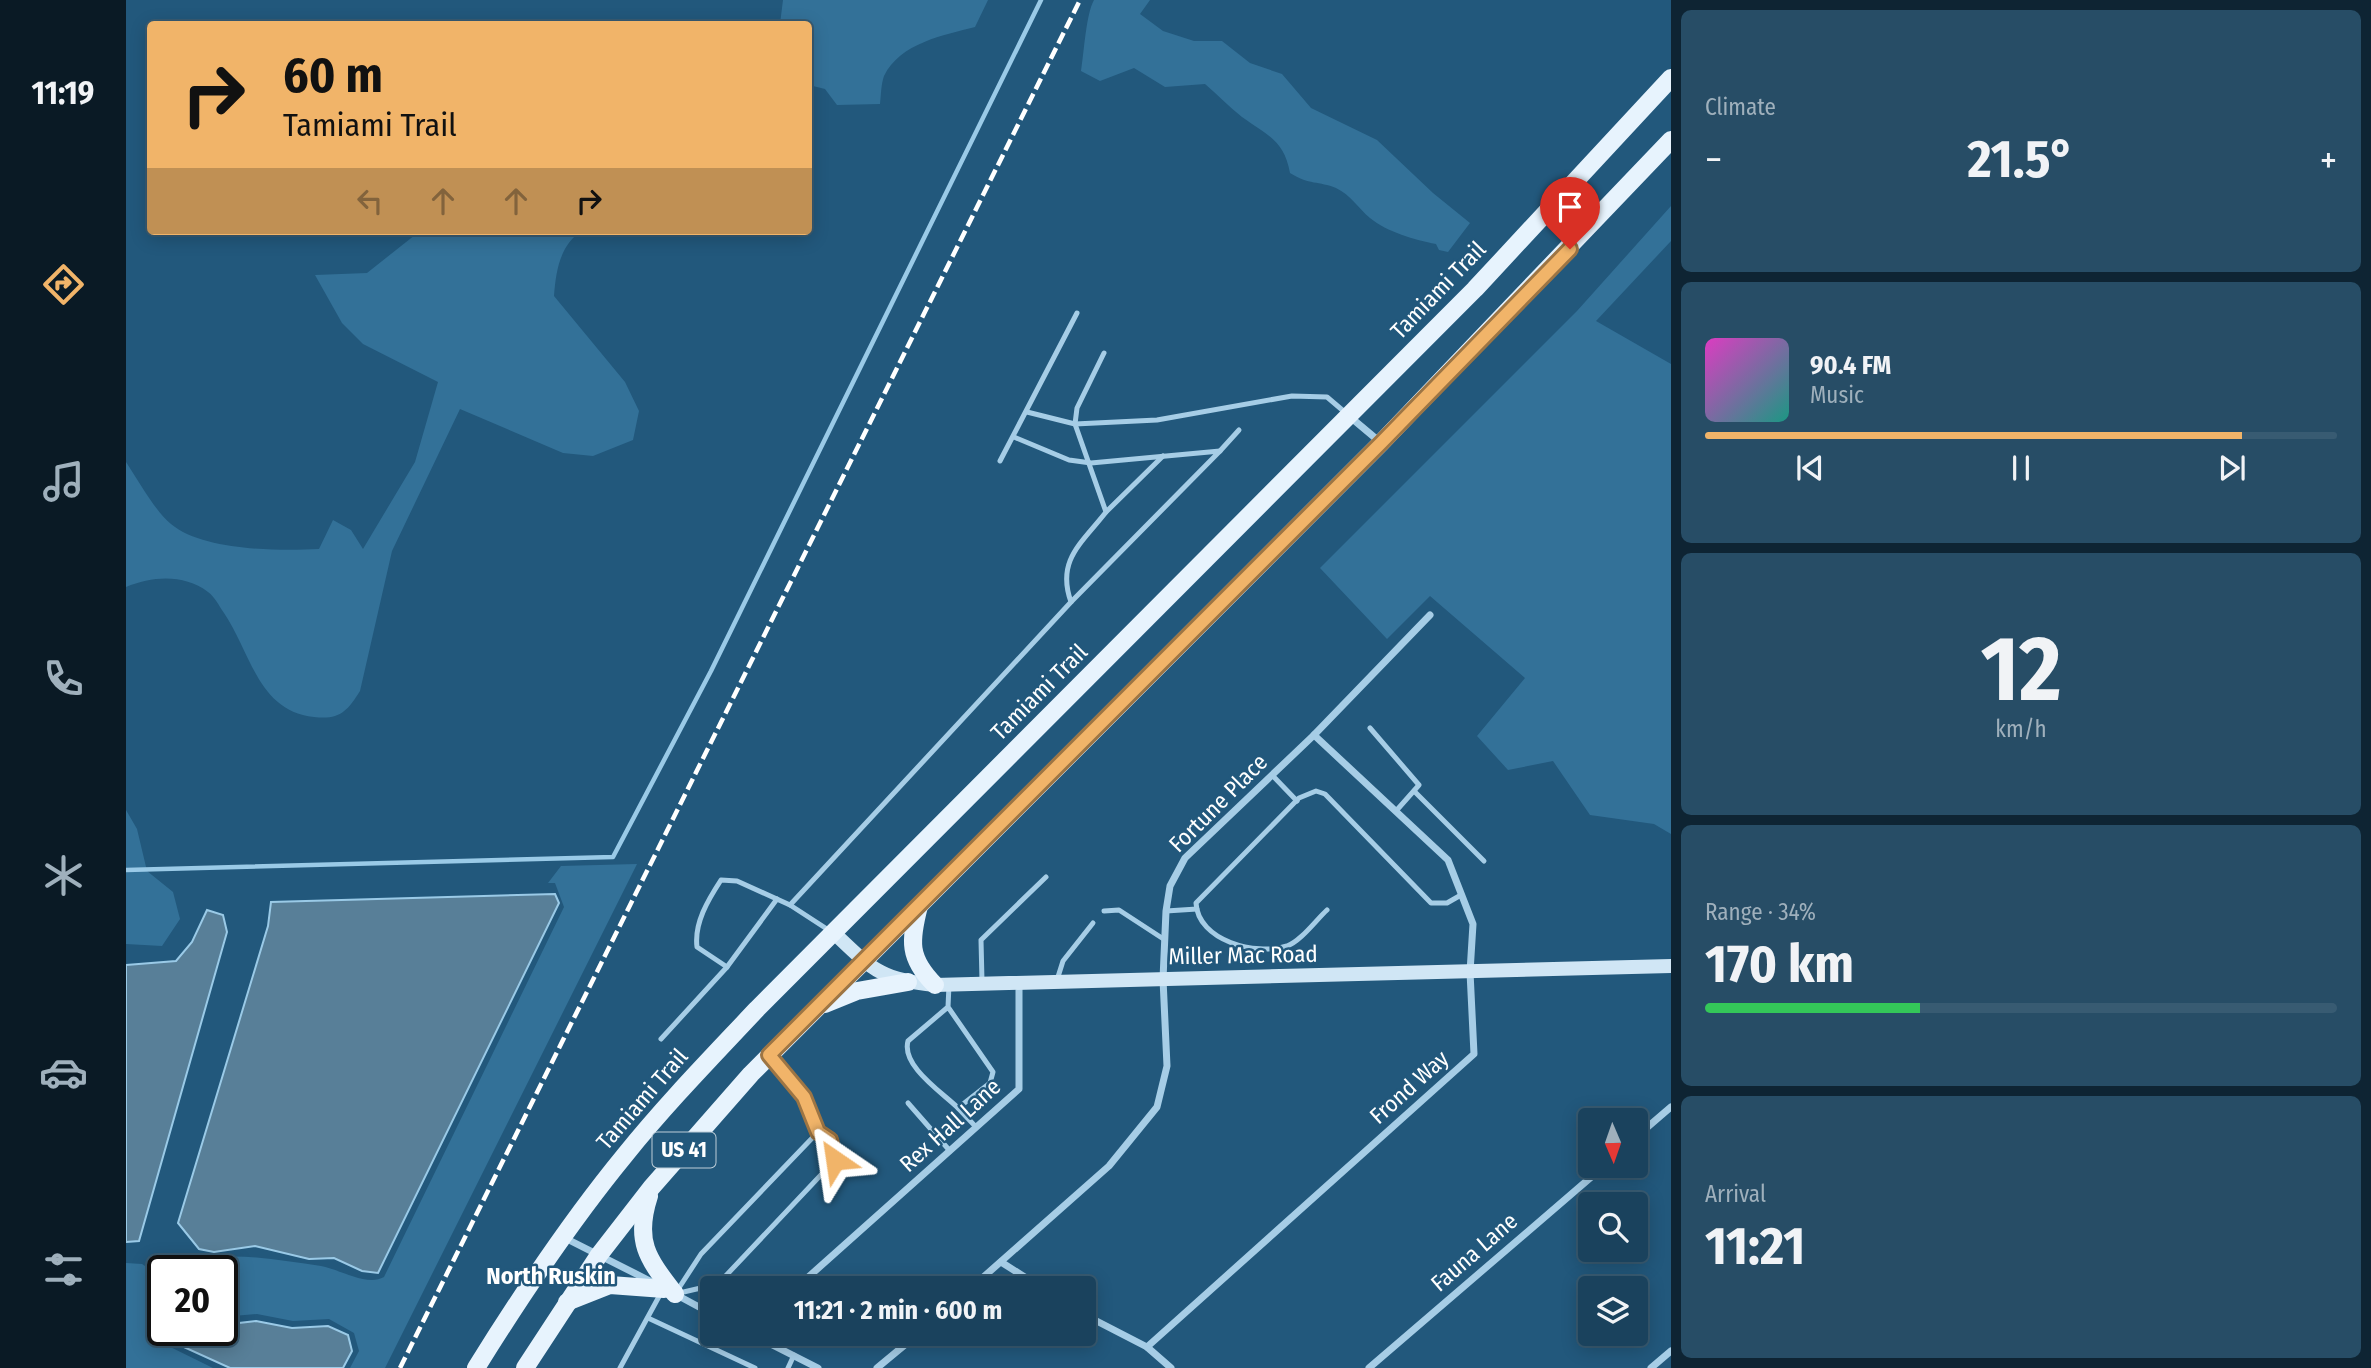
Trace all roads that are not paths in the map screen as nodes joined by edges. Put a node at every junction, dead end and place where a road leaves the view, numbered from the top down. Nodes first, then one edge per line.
1 (1671, 79) edge
2 (1671, 140) edge
3 (1077, 313) dead end
4 (1104, 353) dead end
5 (1027, 412) junction
6 (1349, 416) junction
7 (1075, 424) junction
8 (1239, 430) dead end
9 (1014, 437) junction
10 (1381, 443) junction
11 (1220, 451) junction
12 (1163, 456) junction
13 (1000, 461) dead end
14 (1091, 463) junction
15 (1106, 512) junction
16 (1071, 602) junction
17 (1430, 615) dead end
18 (1370, 728) dead end
19 (1314, 735) junction
20 (1272, 775) junction
21 (1414, 791) junction
22 (1297, 801) junction
23 (1396, 811) junction
24 (1483, 861) dead end
25 (1046, 877) dead end
26 (1461, 895) junction
27 (777, 899) junction
28 (920, 902) junction
29 (790, 905) junction
30 (1197, 909) junction
31 (1327, 910) dead end
32 (1104, 911) dead end
33 (1166, 911) junction
34 (1093, 923) dead end
35 (833, 932) junction
36 (1165, 940) junction
37 (862, 960) junction
38 (726, 967) junction
39 (1671, 967) edge
40 (1470, 972) junction
41 (1163, 979) junction
42 (908, 982) junction
43 (1055, 983) junction
44 (982, 984) junction
45 (1018, 984) junction
46 (942, 985) junction
47 (948, 1007) junction
48 (815, 1008) junction
49 (661, 1040) dead end
50 (769, 1055) junction
51 (908, 1103) dead end
52 (1671, 1107) edge
53 (958, 1108) junction
54 (976, 1127) junction
55 (1648, 1127) edge
56 (818, 1132) junction
57 (950, 1151) junction
58 (1590, 1178) edge
59 (651, 1188) junction
60 (562, 1236) junction
61 (599, 1255) junction
62 (1002, 1262) junction
63 (809, 1276) edge
64 (985, 1276) edge
65 (1024, 1276) edge
66 (669, 1291) junction
67 (567, 1302) junction
68 (700, 1308) edge
69 (648, 1318) junction
70 (1096, 1321) edge
71 (776, 1346) edge
72 (904, 1346) edge
73 (1147, 1347) junction
74 (1671, 1351) edge
75 (794, 1355) junction
76 (475, 1368) edge
77 (525, 1368) edge
78 (620, 1368) edge
79 (755, 1368) edge
80 (788, 1368) edge
81 (818, 1368) edge
82 (877, 1368) edge
83 (1171, 1368) edge
84 (1369, 1368) edge
85 (1651, 1368) edge

1 - 6 main road, Tamiami Trail / US 41
2 - 10 main road, US 41
3 - 5 lane
4 - 7 lane
5 - 7 lane
5 - 9 lane
6 - 7 lane
6 - 10 street
6 - 35 main road, Tamiami Trail / US 41
7 - 14 lane
8 - 11 lane
9 - 13 lane
9 - 14 lane
10 - 28 main road, US 41
11 - 12 lane
11 - 16 lane
12 - 14 lane
12 - 15 lane
14 - 15 lane
15 - 16 lane
16 - 29 lane
17 - 19 street, Fortune Place
18 - 21 lane
19 - 20 street, Fortune Place
19 - 23 street, Frond Way
20 - 22 lane
20 - 33 street, Fortune Place
21 - 23 lane
21 - 24 lane
22 - 26 lane
22 - 30 lane
23 - 26 street, Frond Way
25 - 44 lane
26 - 40 street, Frond Way
27 - 29 lane
27 - 38 lane
27 - 38 lane
28 - 37 main road, US 41
28 - 46 main road
29 - 35 lane
30 - 31 lane
30 - 33 lane
32 - 36 lane
33 - 36 street, Fortune Place
34 - 43 lane
35 - 37 street, Miller Mac Road
35 - 60 main road, Tamiami Trail / US 41
36 - 41 street, Fortune Place
37 - 42 street, Miller Mac Road
37 - 48 main road, US 41
38 - 49 lane
39 - 40 street, Miller Mac Road
40 - 41 street, Miller Mac Road
40 - 73 street, Frond Way
41 - 43 street, Miller Mac Road
41 - 62 street, Fortune Place
42 - 46 street, Miller Mac Road
42 - 48 main road
43 - 45 street, Miller Mac Road
44 - 45 street, Miller Mac Road
44 - 46 street, Miller Mac Road
45 - 54 street, Rex Hall Lane
46 - 47 lane
47 - 53 lane
47 - 53 lane
48 - 50 main road, US 41
50 - 56 lane
50 - 59 main road, US 41
51 - 57 lane
52 - 55 street
53 - 54 lane
54 - 57 street, Rex Hall Lane
56 - 66 lane
56 - 66 lane
57 - 63 street, Rex Hall Lane
58 - 84 street, Fauna Lane
59 - 61 main road, US 41
59 - 66 main road
60 - 61 street
60 - 76 main road, Tamiami Trail / US 41
61 - 66 street
61 - 67 main road, US 41
62 - 64 street, Fortune Place
62 - 65 street
66 - 67 main road
66 - 68 street
66 - 69 lane
67 - 77 main road, US 41
69 - 78 lane
69 - 79 lane
70 - 73 street
71 - 75 street
72 - 82 street
73 - 83 street
74 - 85 street
75 - 80 lane
75 - 81 street

